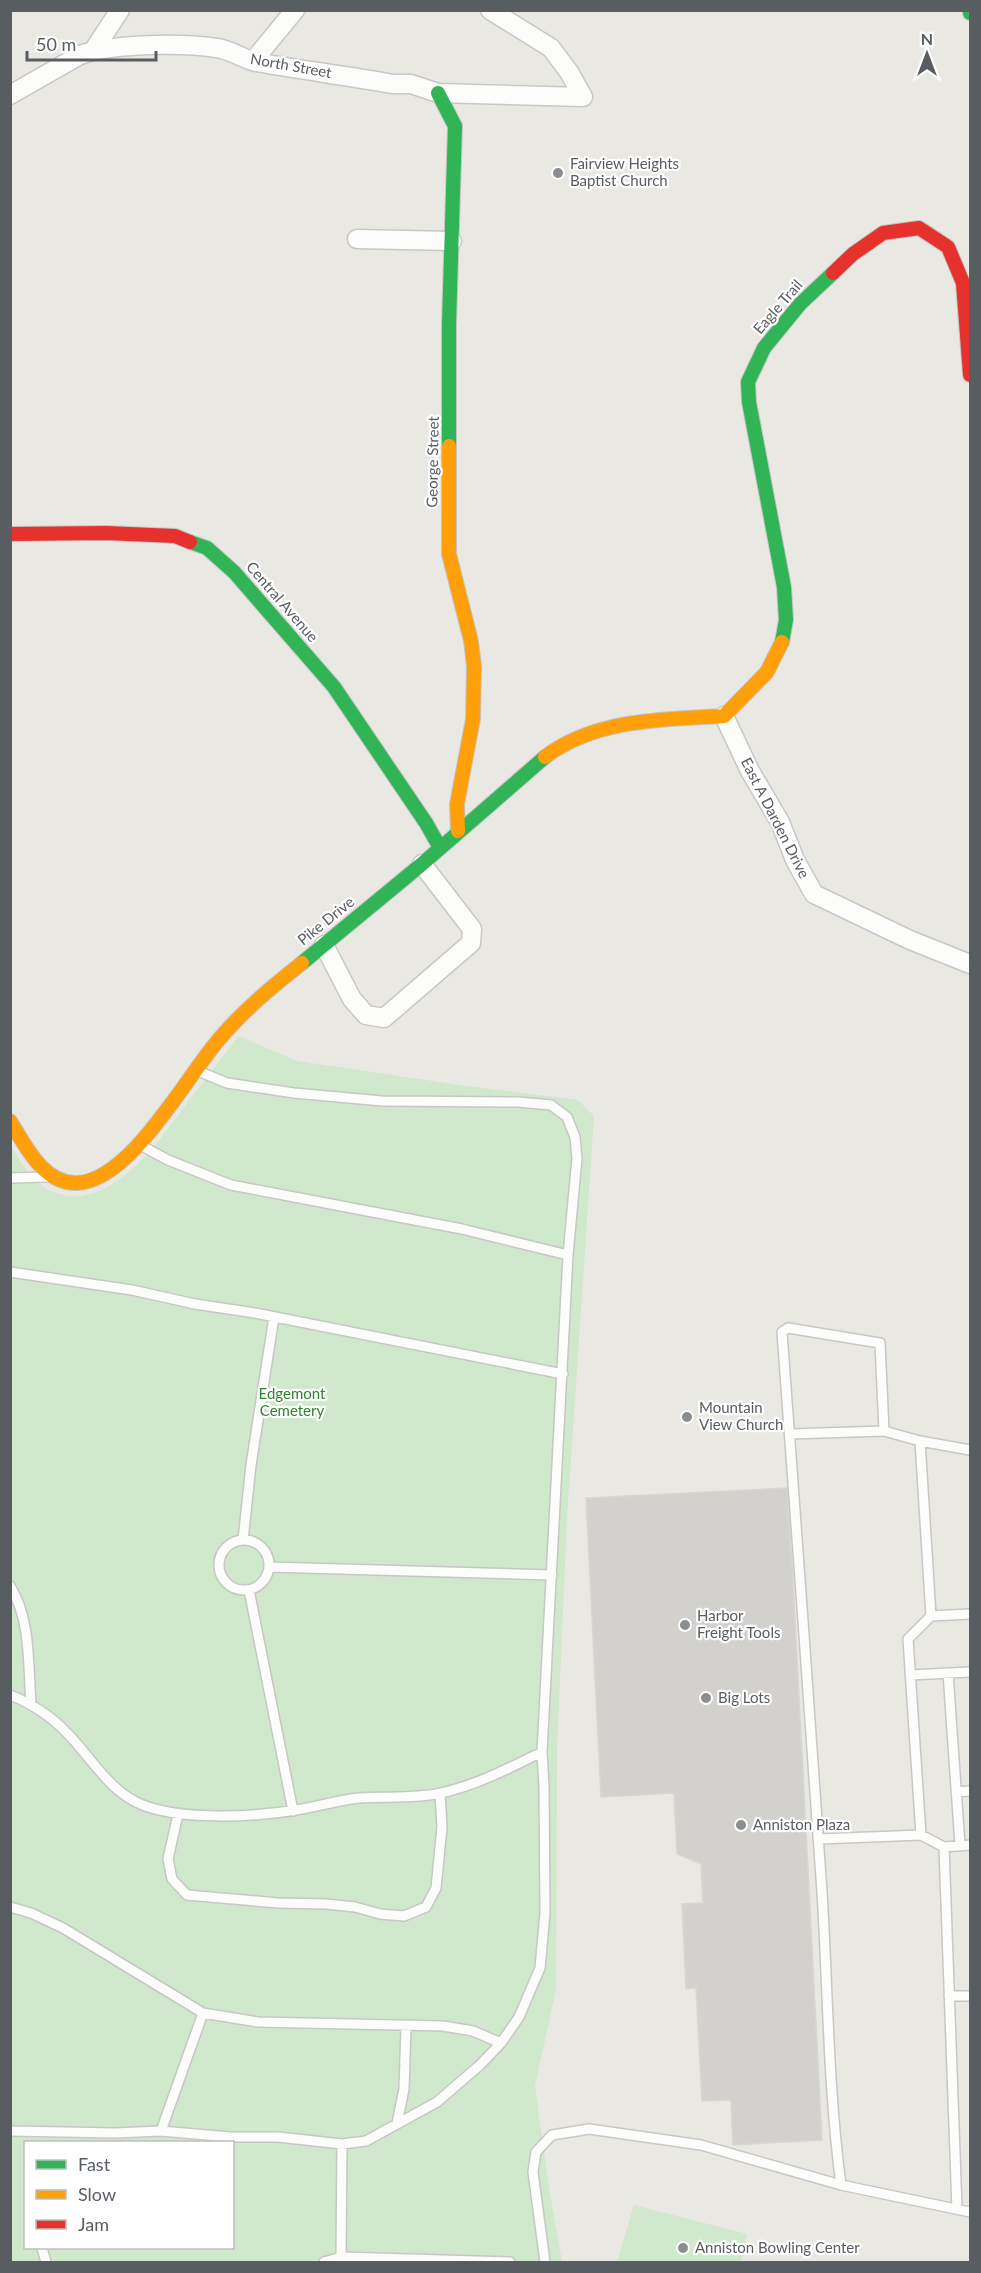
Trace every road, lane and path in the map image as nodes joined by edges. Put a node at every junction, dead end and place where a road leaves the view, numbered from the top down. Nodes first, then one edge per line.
1 (120, 10) edge
2 (296, 10) edge
3 (490, 10) edge
4 (93, 51) junction
5 (253, 61) junction
6 (438, 93) junction
7 (10, 95) edge
8 (357, 239) dead end
9 (452, 241) junction
10 (970, 375) edge
11 (10, 534) edge
12 (724, 716) junction
13 (458, 831) junction
14 (439, 846) junction
15 (422, 864) junction
16 (324, 945) junction
17 (970, 964) edge
18 (195, 1070) junction
19 (10, 1120) edge
20 (140, 1145) junction
21 (52, 1177) junction
22 (10, 1178) edge
23 (568, 1255) junction
24 (10, 1272) edge
25 (274, 1317) junction
26 (563, 1374) junction
27 (885, 1431) junction
28 (790, 1434) junction
29 (920, 1440) junction
30 (970, 1450) edge
31 (243, 1540) junction
32 (269, 1567) junction
33 (552, 1575) junction
34 (10, 1586) edge
35 (249, 1590) junction
36 (970, 1614) edge
37 (931, 1616) junction
38 (970, 1672) edge
39 (948, 1673) junction
40 (910, 1674) junction
41 (10, 1695) edge
42 (31, 1704) junction
43 (542, 1752) junction
44 (956, 1791) junction
45 (970, 1791) edge
46 (440, 1793) junction
47 (293, 1811) junction
48 (178, 1814) junction
49 (921, 1835) junction
50 (818, 1839) junction
51 (960, 1845) junction
52 (970, 1845) edge
53 (944, 1847) junction
54 (10, 1907) edge
55 (949, 1996) junction
56 (970, 1996) edge
57 (203, 2013) junction
58 (406, 2027) junction
59 (501, 2043) junction
60 (397, 2123) junction
61 (10, 2131) edge
62 (49, 2131) junction
63 (161, 2131) junction
64 (47, 2141) edge
65 (342, 2144) junction
66 (841, 2185) junction
67 (957, 2209) junction
68 (970, 2212) edge
69 (341, 2257) junction
70 (324, 2262) edge
71 (510, 2262) edge
72 (545, 2262) edge

1 - 4 street
2 - 5 street
3 - 6 street, North Street
4 - 5 street, North Street
4 - 7 street, North Street
5 - 6 street, North Street
6 - 9 street, George Street
8 - 9 street
9 - 13 street, George Street
10 - 12 street, Eagle Trail
11 - 14 street, Central Avenue
12 - 13 street, Pike Drive
12 - 17 street, East A Darden Drive
13 - 14 street, Pike Drive
14 - 15 street, Pike Drive
15 - 16 street, Pike Drive
15 - 16 street
16 - 18 street, Pike Drive
18 - 20 street, Pike Drive
18 - 23 lane
19 - 21 street
20 - 21 street, Pike Drive
20 - 23 lane
21 - 22 lane
23 - 26 lane
24 - 25 lane
25 - 26 lane
25 - 31 lane
26 - 33 lane
27 - 28 lane
27 - 28 lane
27 - 29 lane
28 - 50 lane
29 - 30 lane
29 - 37 lane
31 - 32 lane
31 - 35 lane
32 - 33 lane
32 - 35 lane
33 - 43 lane
34 - 42 lane
35 - 47 lane
36 - 37 lane
37 - 40 lane
38 - 39 lane
39 - 40 lane
39 - 44 lane
40 - 49 lane
41 - 42 lane
42 - 48 lane
43 - 46 lane
43 - 59 lane
44 - 45 lane
44 - 51 lane
46 - 47 lane
46 - 48 lane
47 - 48 lane
49 - 50 lane
49 - 53 lane
50 - 66 lane
51 - 52 lane
51 - 53 lane
53 - 55 lane
54 - 57 lane
55 - 56 lane
55 - 67 lane
57 - 58 lane
57 - 63 lane
58 - 59 lane
58 - 60 lane
59 - 60 lane
60 - 65 lane
61 - 62 lane
62 - 63 lane
62 - 64 lane
63 - 65 lane
65 - 69 lane
66 - 67 lane
66 - 72 lane
67 - 68 lane
69 - 70 lane
69 - 71 lane

